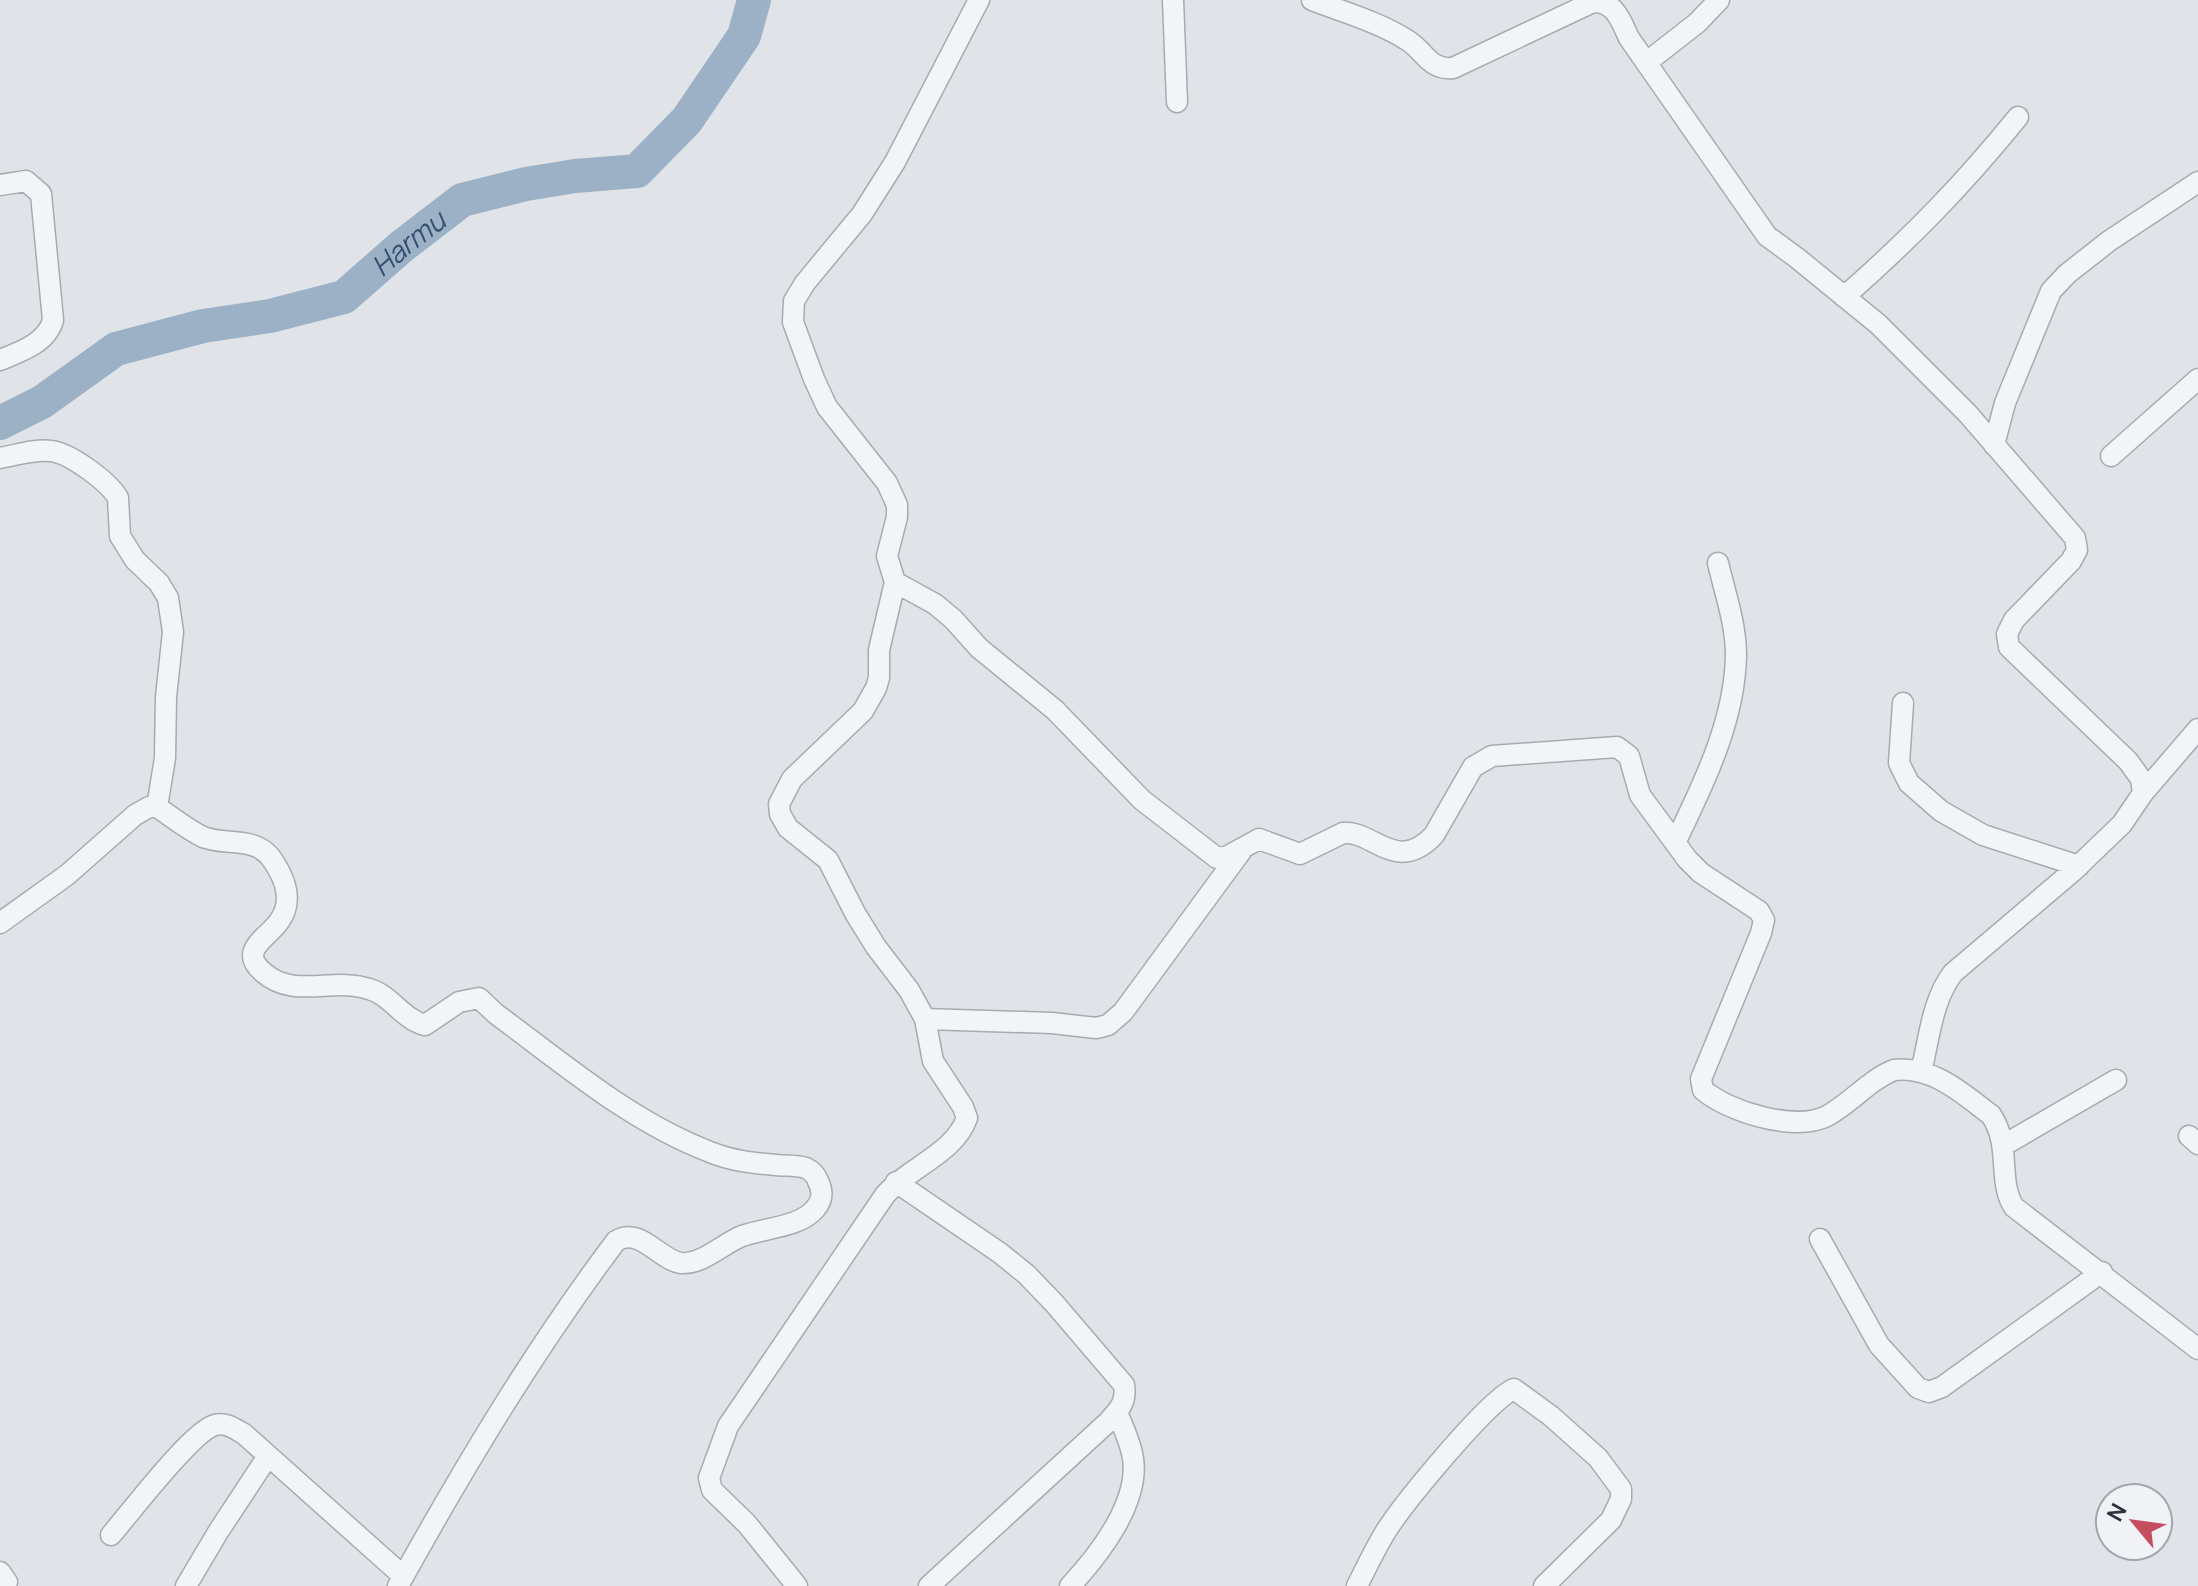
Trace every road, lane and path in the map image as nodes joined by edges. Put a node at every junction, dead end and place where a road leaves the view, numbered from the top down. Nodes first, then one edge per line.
1 (979, 0) edge
2 (1173, 0) edge
3 (1312, 0) edge
4 (1719, 0) edge
5 (1592, 1) edge
6 (1647, 62) junction
7 (1177, 102) dead end
8 (2018, 117) dead end
9 (2198, 182) edge
10 (0, 185) edge
11 (1844, 297) junction
12 (0, 360) edge
13 (2198, 379) edge
14 (1994, 445) junction
15 (2111, 456) dead end
16 (0, 458) edge
17 (1718, 563) dead end
18 (895, 582) junction
19 (1903, 703) dead end
20 (2198, 729) edge
21 (2143, 793) junction
22 (157, 807) junction
23 (1675, 843) junction
24 (1246, 845) junction
25 (2079, 866) junction
26 (0, 923) edge
27 (925, 1019) junction
28 (1921, 1072) junction
29 (2116, 1080) dead end
30 (2004, 1145) junction
31 (896, 1182) junction
32 (1820, 1239) dead end
33 (2102, 1272) junction
34 (2198, 1349) edge
35 (1117, 1412) junction
36 (268, 1456) junction
37 (111, 1535) dead end
38 (0, 1572) edge
39 (400, 1581) edge
40 (6, 1586) edge
41 (186, 1586) edge
42 (797, 1586) edge
43 (929, 1586) edge
44 (1070, 1586) edge
45 (1357, 1586) edge
46 (1544, 1586) edge

1 - 18 street
2 - 7 street
3 - 5 street
4 - 6 street
5 - 6 street
6 - 11 street
8 - 11 street
9 - 14 street
10 - 12 street
11 - 14 street
13 - 15 street
14 - 21 street
16 - 22 street
17 - 23 street
18 - 24 street
18 - 27 street
19 - 25 street
20 - 21 street
21 - 25 street
22 - 26 street
22 - 39 street
23 - 24 street
23 - 28 street
24 - 27 street
25 - 28 street
27 - 31 street
28 - 30 street
29 - 30 street
30 - 33 street
31 - 35 street
31 - 42 street
32 - 33 street
33 - 34 street
35 - 43 street
35 - 44 street
36 - 37 street
36 - 39 street
36 - 41 street
38 - 40 street
45 - 46 street

